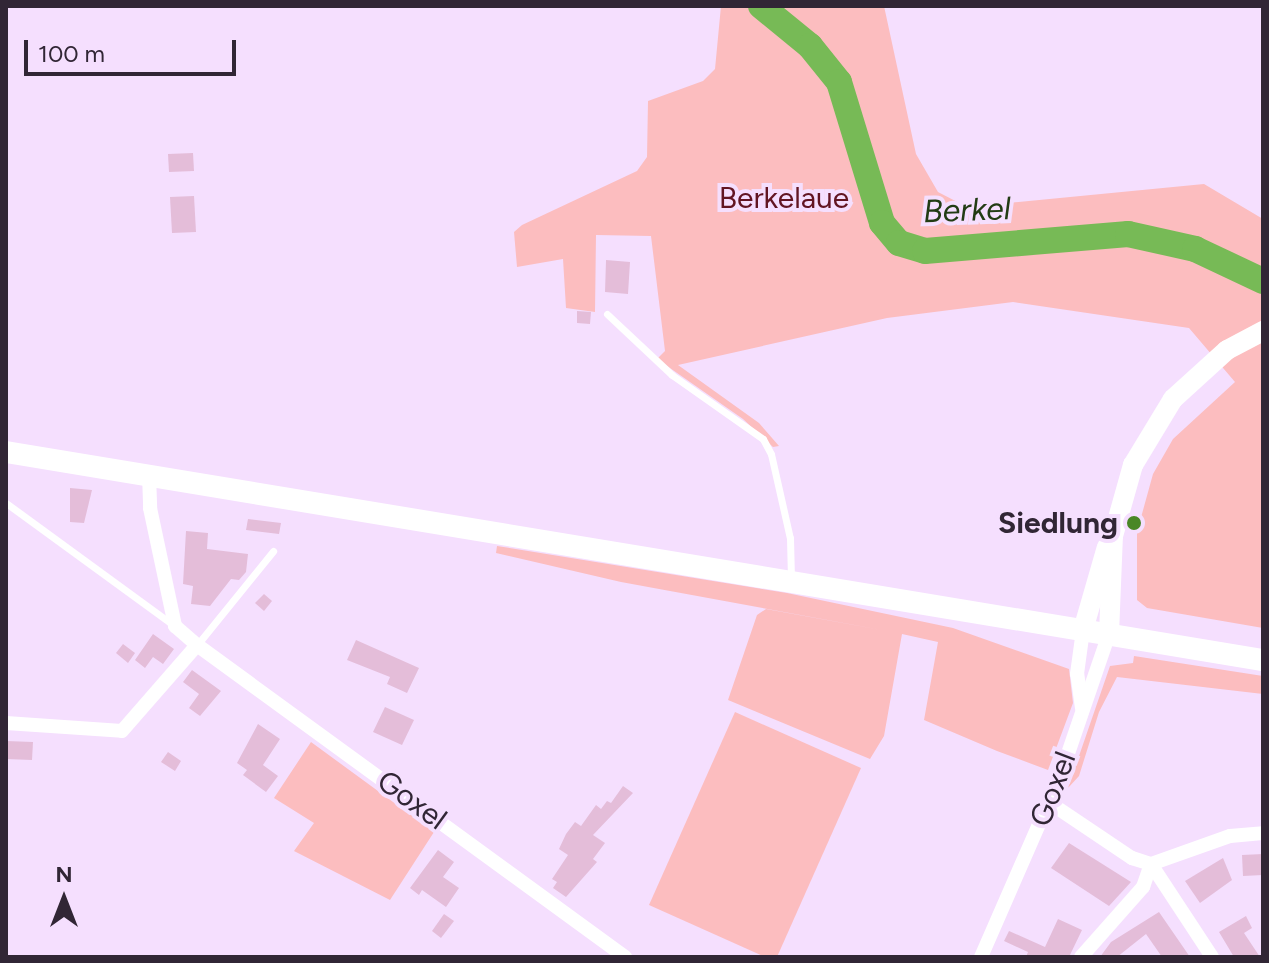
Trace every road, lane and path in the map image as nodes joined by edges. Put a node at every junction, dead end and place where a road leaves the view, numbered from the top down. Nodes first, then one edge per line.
1 (607, 314) dead end
2 (1263, 332) edge
3 (6, 452) edge
4 (149, 474) junction
5 (6, 503) edge
6 (1113, 536) junction
7 (273, 551) dead end
8 (791, 581) junction
9 (175, 626) junction
10 (1083, 630) junction
11 (1109, 634) junction
12 (197, 645) junction
13 (1263, 660) edge
14 (1082, 708) junction
15 (6, 723) edge
16 (1050, 803) junction
17 (1263, 833) edge
18 (1151, 864) junction
19 (625, 957) edge
20 (981, 957) edge
21 (1081, 957) edge
22 (1212, 957) edge

1 - 8 lane
2 - 6 street
3 - 4 main road
4 - 8 main road
4 - 9 street
5 - 9 lane
6 - 10 street
6 - 11 street
7 - 12 lane
8 - 10 main road
9 - 12 street, Goxel
10 - 11 main road
10 - 14 street, Goxel
11 - 13 main road
11 - 14 street, Goxel
12 - 15 street
12 - 19 street, Goxel
14 - 16 street, Goxel
16 - 18 street
16 - 20 street, Goxel
17 - 18 street
18 - 21 street
18 - 22 street

